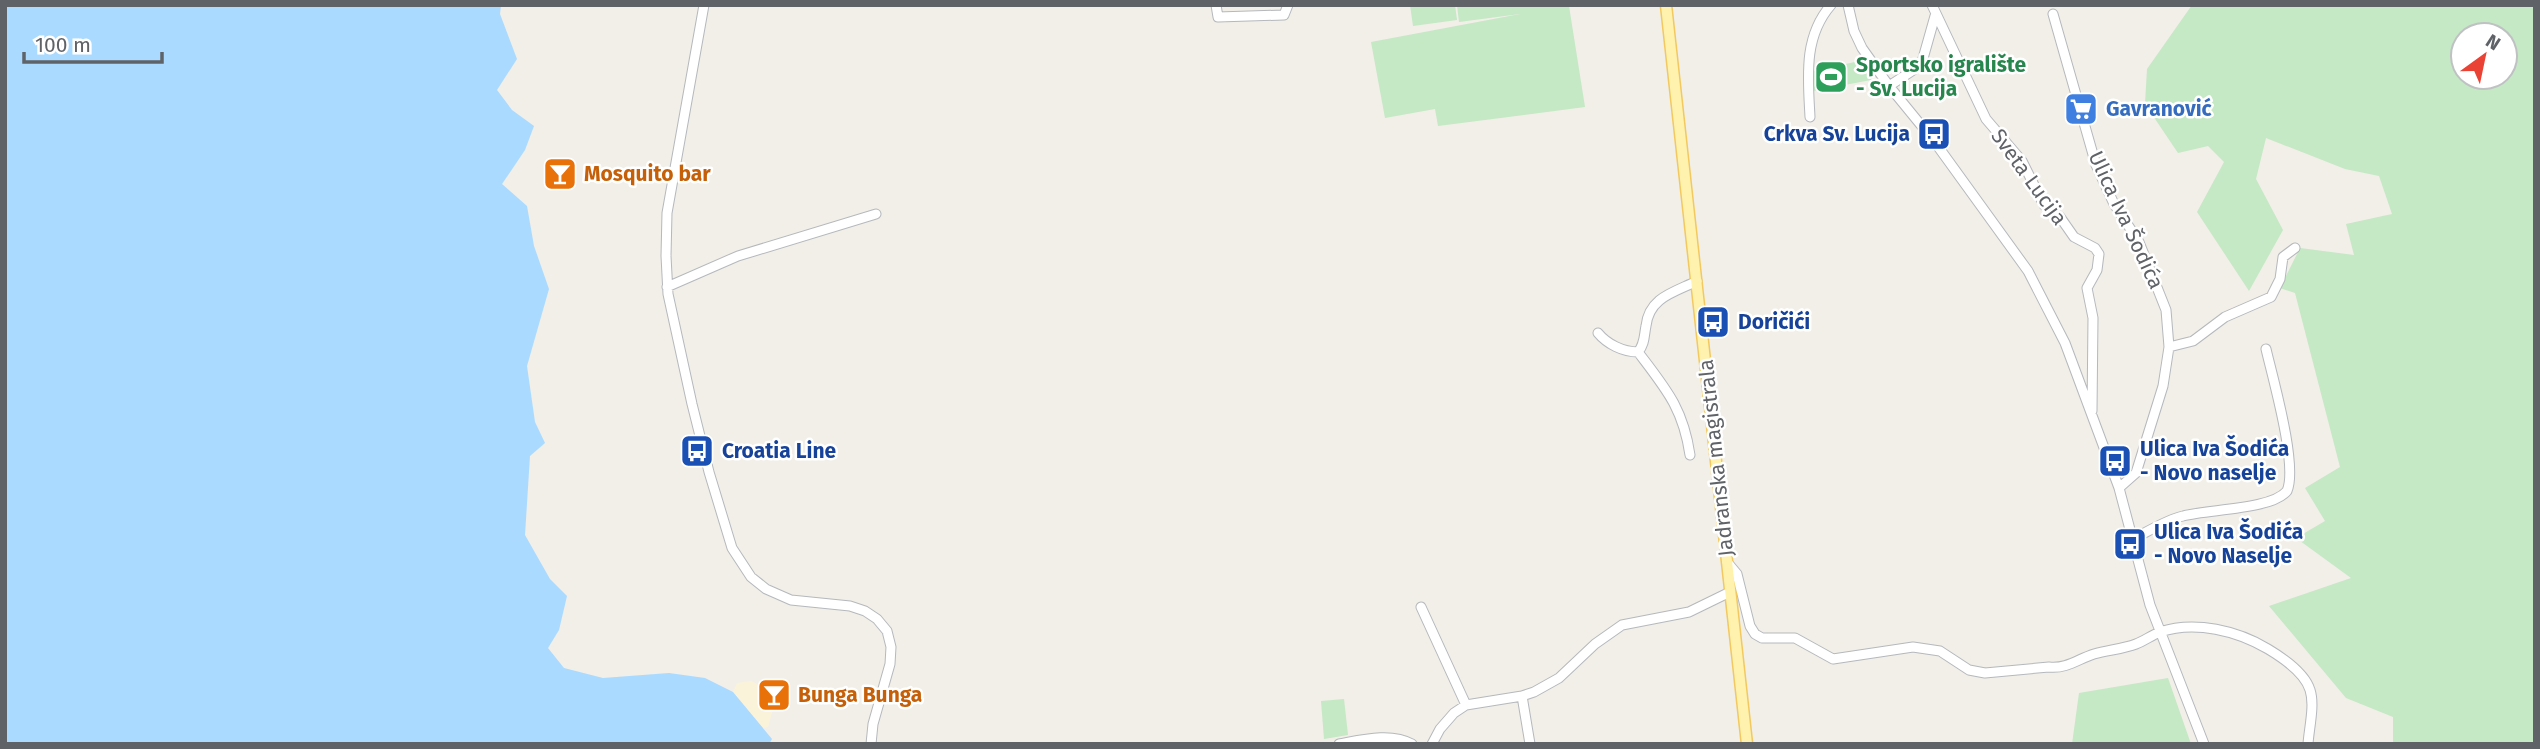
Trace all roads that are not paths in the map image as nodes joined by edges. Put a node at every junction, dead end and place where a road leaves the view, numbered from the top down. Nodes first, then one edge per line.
1 (704, 5) edge
2 (1216, 5) edge
3 (1288, 5) edge
4 (1666, 5) edge
5 (1831, 5) edge
6 (1848, 5) edge
7 (1934, 7) edge
8 (2053, 14) dead end
9 (1889, 86) junction
10 (1810, 117) dead end
11 (876, 214) dead end
12 (2295, 248) dead end
13 (1697, 281) junction
14 (667, 287) junction
15 (1598, 333) dead end
16 (2169, 347) junction
17 (2266, 349) dead end
18 (1638, 352) junction
19 (2092, 418) junction
20 (1690, 455) dead end
21 (2119, 488) junction
22 (2133, 539) junction
23 (1727, 562) junction
24 (1730, 592) junction
25 (1421, 607) dead end
26 (2159, 633) junction
27 (1522, 696) junction
28 (1466, 705) junction
29 (871, 744) edge
30 (1339, 744) edge
31 (1412, 744) edge
32 (1432, 744) edge
33 (1530, 744) edge
34 (1747, 744) edge
35 (2204, 744) edge
36 (2308, 744) edge

1 - 14 street
2 - 3 street
4 - 13 main road, Jadranska magistrala
5 - 10 street
6 - 9 street, Sveta Lucija
7 - 9 street, Sveta Lucija
7 - 19 street, Sveta Lucija
8 - 16 street, Ulica Iva Šodića
9 - 19 street, Sveta Lucija
11 - 14 street
12 - 16 street
13 - 18 street
13 - 23 main road, Jadranska magistrala
14 - 29 street
15 - 18 street
16 - 21 street, Ulica Iva Šodića
17 - 22 street
18 - 20 street
19 - 21 street, Sveta Lucija
21 - 22 street, Sveta Lucija
22 - 26 street, Sveta Lucija
23 - 24 main road, Jadranska magistrala
23 - 26 street
24 - 27 street
24 - 34 main road, Jadranska magistrala
25 - 28 street
26 - 35 street, Sveta Lucija
26 - 36 street
27 - 28 street
27 - 33 street
28 - 32 street
30 - 31 street

